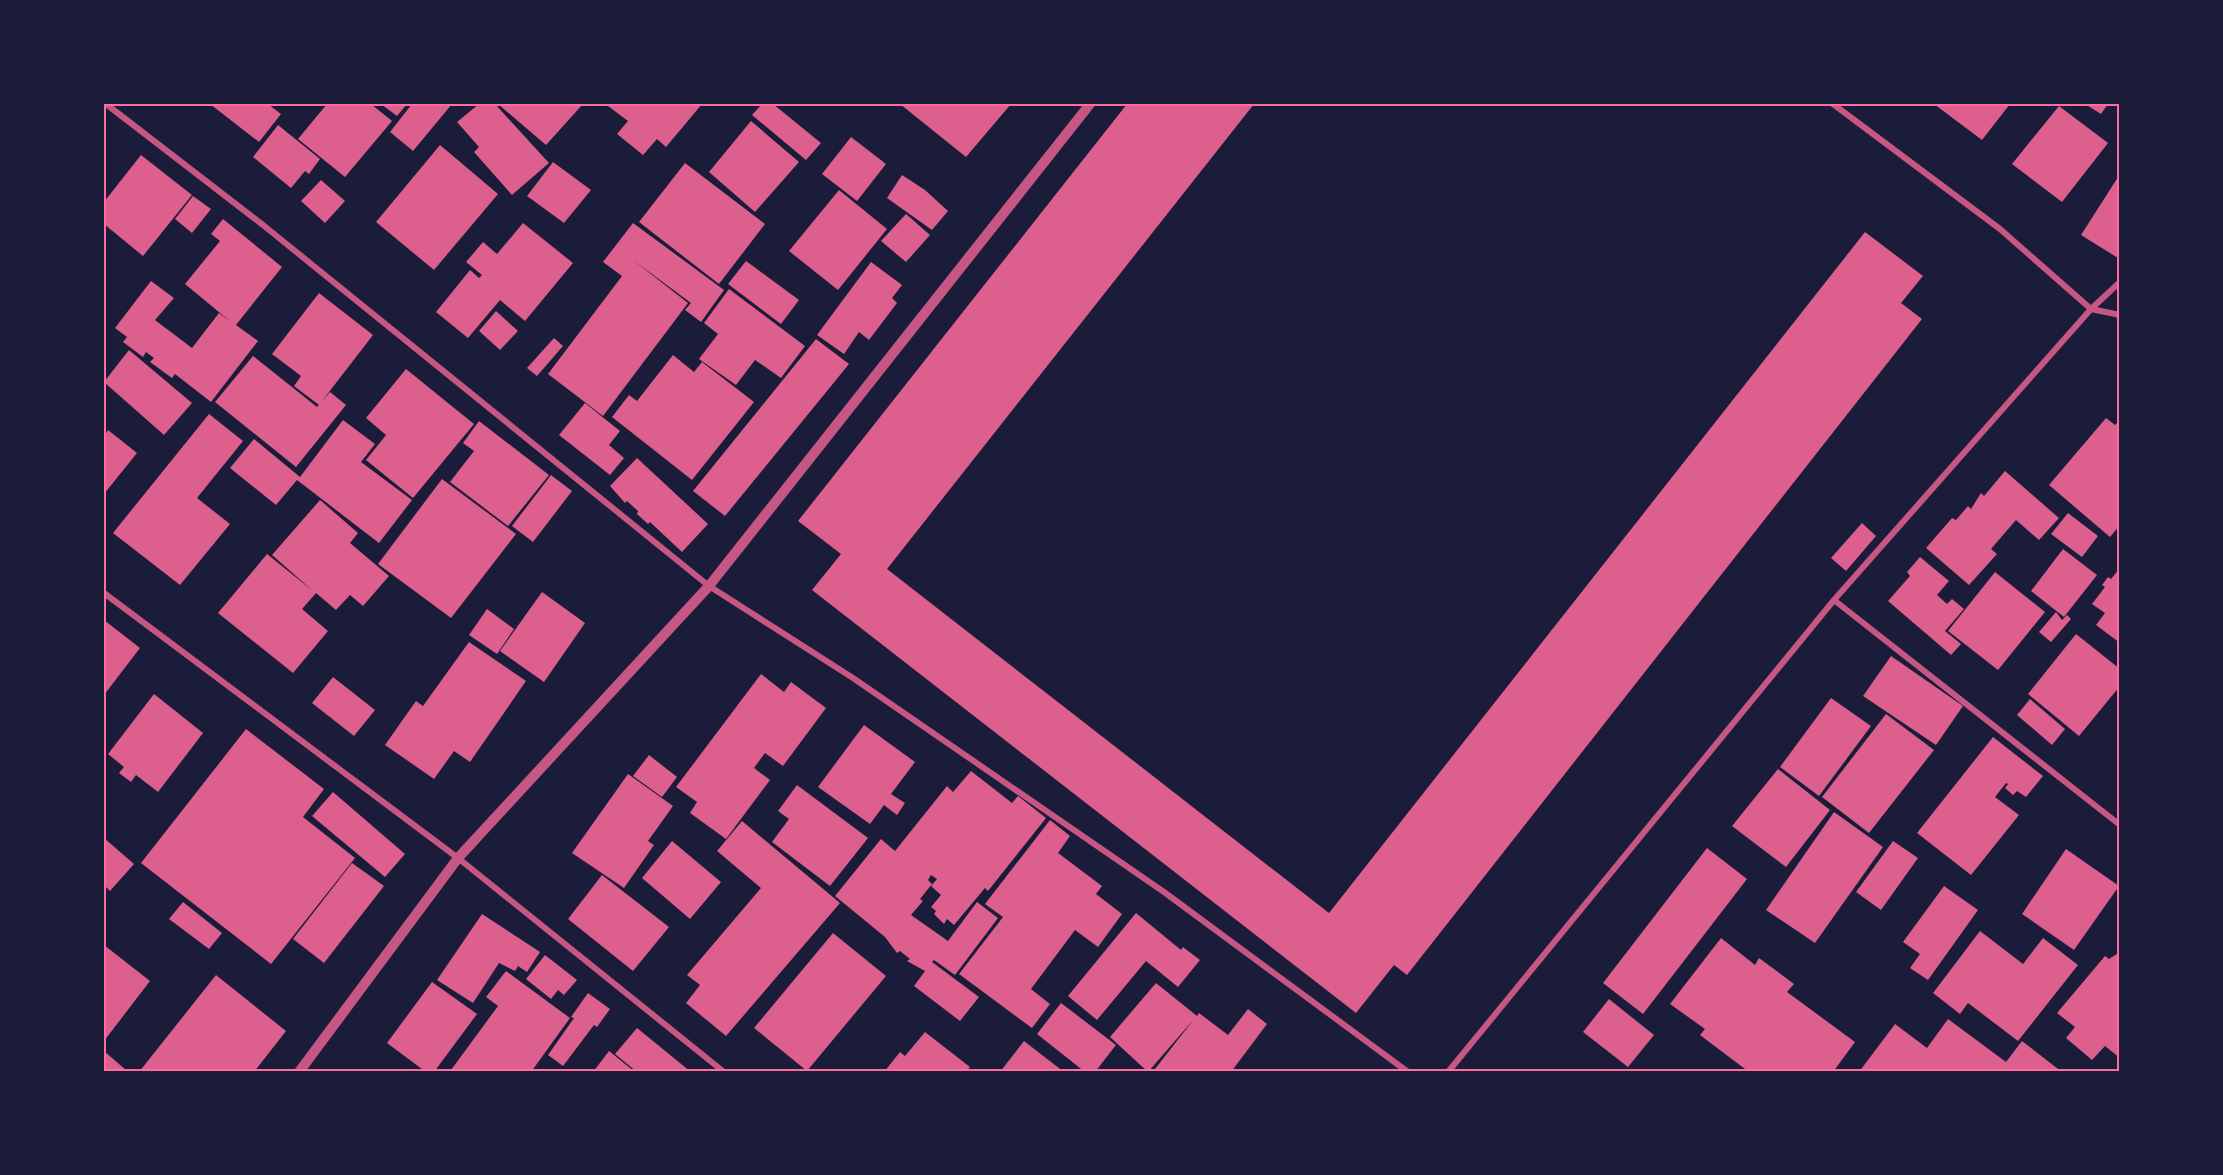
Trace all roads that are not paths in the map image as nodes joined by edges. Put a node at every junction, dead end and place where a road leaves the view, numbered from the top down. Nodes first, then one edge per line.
1 (106, 104) edge
2 (1090, 104) edge
3 (1833, 104) edge
4 (2120, 282) edge
5 (2091, 309) junction
6 (2120, 315) edge
7 (709, 586) junction
8 (104, 593) edge
9 (1834, 600) junction
10 (2120, 825) edge
11 (458, 858) junction
12 (299, 1071) edge
13 (724, 1071) edge
14 (1408, 1071) edge
15 (1448, 1071) edge

1 - 7 street
2 - 7 street
3 - 5 street
4 - 5 street
5 - 6 street
5 - 9 street
7 - 11 street
7 - 14 street
8 - 11 street
9 - 10 street
9 - 15 street
11 - 12 street
11 - 13 street

